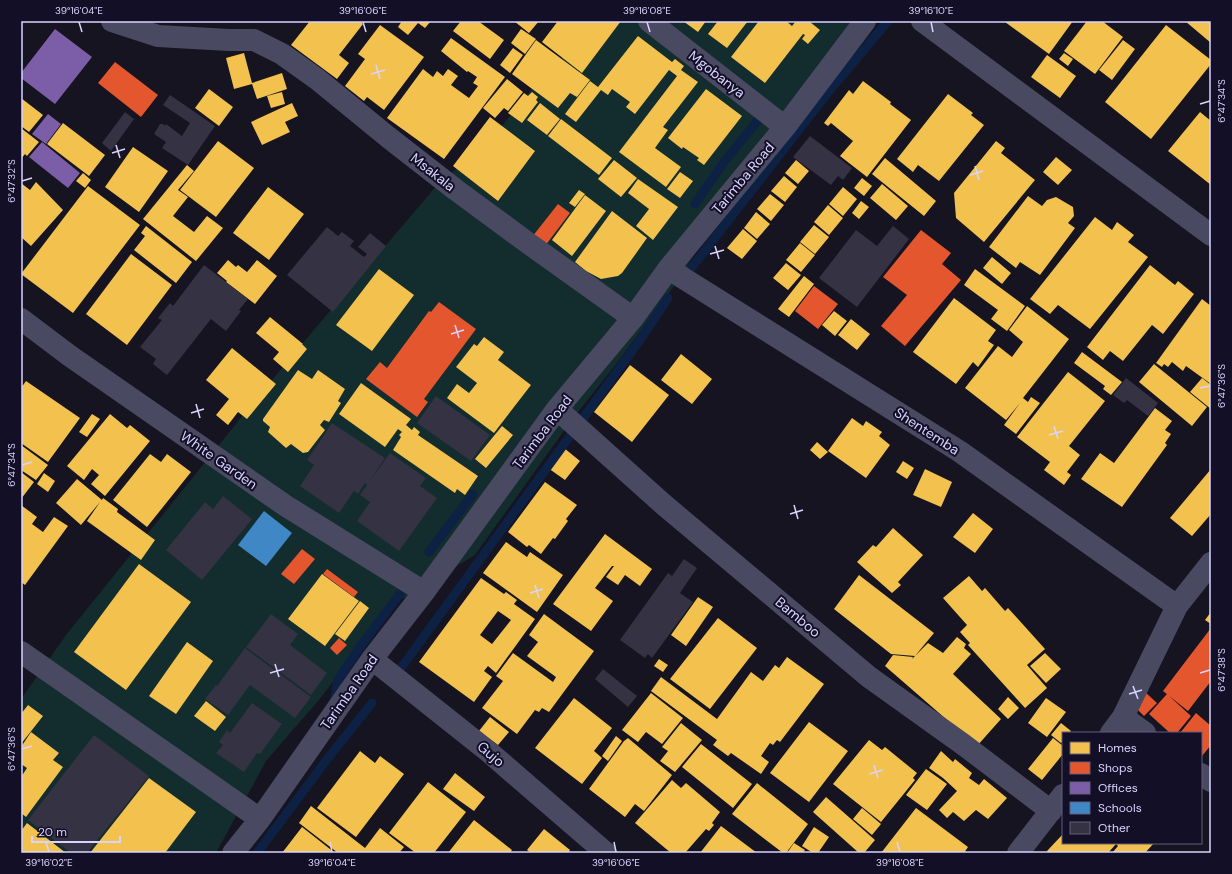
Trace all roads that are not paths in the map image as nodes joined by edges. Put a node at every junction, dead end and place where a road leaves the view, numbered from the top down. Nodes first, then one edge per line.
1 (112, 21) edge
2 (216, 21) edge
3 (649, 21) edge
4 (865, 21) edge
5 (922, 21) edge
6 (230, 40) junction
7 (785, 127) junction
8 (1211, 235) edge
9 (669, 268) junction
10 (633, 318) junction
11 (21, 319) edge
12 (557, 409) junction
13 (1211, 563) edge
14 (424, 592) junction
15 (1177, 606) junction
16 (21, 652) edge
17 (372, 659) junction
18 (1117, 725) edge
19 (1142, 732) edge
20 (1202, 775) edge
21 (1211, 781) edge
22 (1057, 803) edge
23 (260, 819) junction
24 (233, 853) edge
25 (606, 853) edge
26 (1018, 853) edge

1 - 6 street, Msakala
2 - 6 street
3 - 7 street, Mgobanya
4 - 7 street, Tarimba Road
5 - 8 street
6 - 10 street, Msakala
7 - 9 street, Tarimba Road
9 - 10 street, Tarimba Road
9 - 15 street, Shentemba
10 - 12 street, Tarimba Road
11 - 14 street, White Garden
12 - 14 street, Tarimba Road
12 - 22 street, Bamboo
13 - 15 street
14 - 17 street, Tarimba Road
15 - 18 street
16 - 23 street
17 - 23 street, Tarimba Road
17 - 25 street, Gujo
18 - 19 street
20 - 21 street
22 - 26 street
23 - 24 street, Tarimba Road

